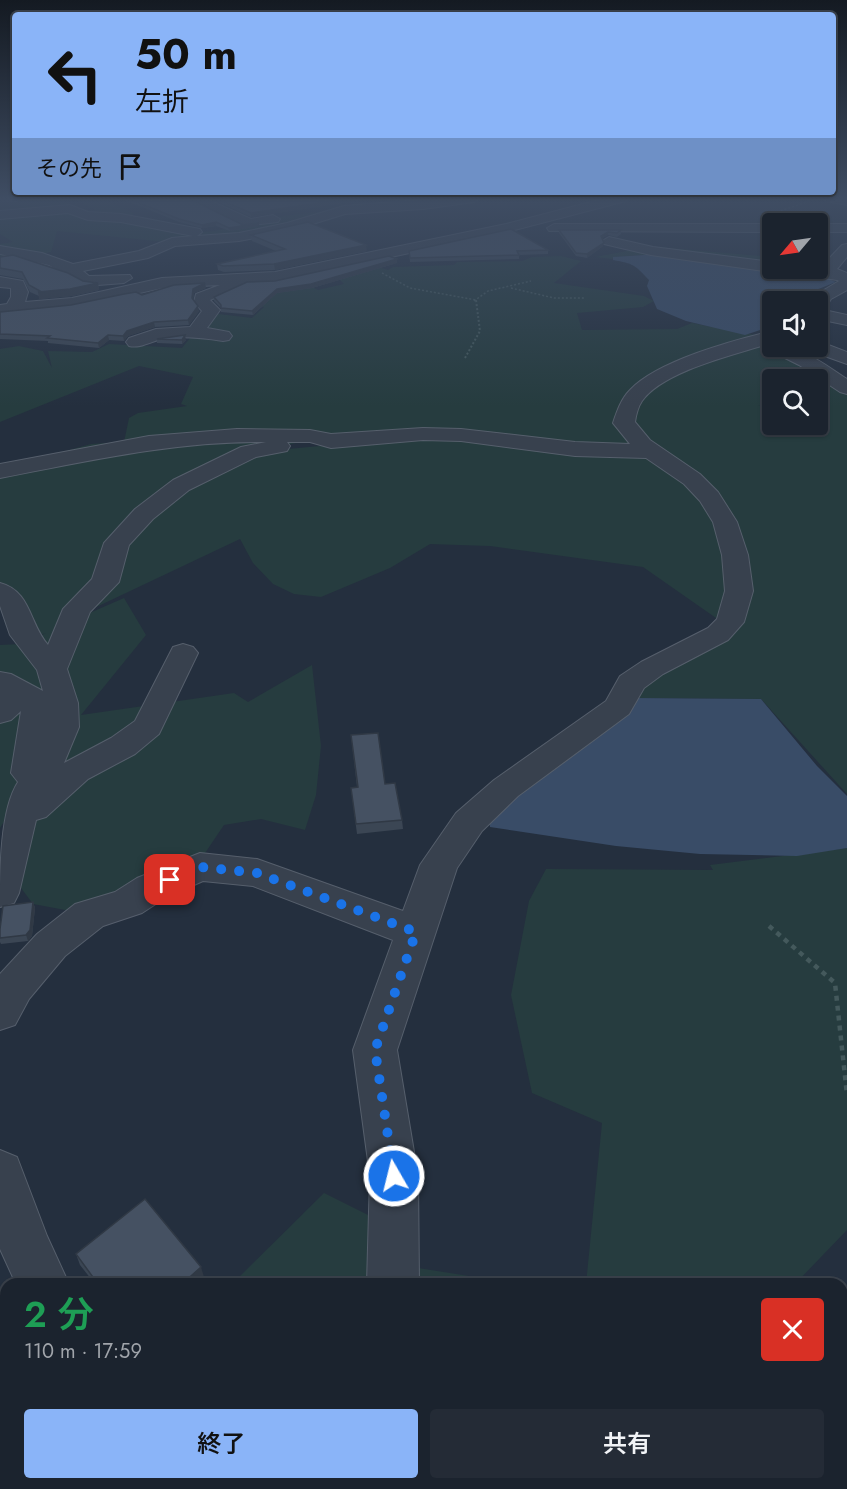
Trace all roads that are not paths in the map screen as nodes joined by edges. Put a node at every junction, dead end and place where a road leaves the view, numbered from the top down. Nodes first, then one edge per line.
1 (79, 267) edge
2 (828, 267) edge
3 (324, 268) edge
4 (71, 269) joint
5 (828, 276) edge
6 (253, 277) junction
7 (845, 279) edge
8 (194, 280) junction
9 (0, 282) edge
10 (86, 282) junction
11 (828, 293) edge
12 (241, 298) edge
13 (72, 303) junction
14 (10, 309) edge
15 (828, 316) edge
16 (847, 320) edge
17 (66, 321) edge
18 (196, 330) junction
19 (223, 336) dead end
20 (135, 342) dead end
21 (762, 344) edge
22 (828, 351) edge
23 (798, 357) edge
24 (847, 358) edge
25 (847, 388) edge
26 (331, 441) junction
27 (31, 442) dead end
28 (651, 451) junction
29 (0, 460) edge
30 (0, 471) edge
31 (0, 591) edge
32 (183, 653) dead end
33 (52, 669) junction
34 (7, 696) edge
35 (20, 811) junction
36 (0, 893) edge
37 (416, 932) junction
38 (0, 1012) edge
39 (0, 1173) edge
40 (40, 1278) edge
41 (393, 1278) edge

1 - 4 street
2 - 7 street
3 - 6 street
4 - 10 street
5 - 7 street
6 - 8 street
6 - 12 street
6 - 18 street
7 - 11 street
8 - 10 street
8 - 13 street
9 - 14 street
10 - 14 street
13 - 14 street
13 - 17 street
15 - 16 street
18 - 19 street
18 - 20 street
21 - 28 street
22 - 24 street
23 - 25 street
26 - 28 street
26 - 30 street
26 - 33 street
27 - 29 street
28 - 37 street
31 - 33 street
32 - 35 street
33 - 35 street
34 - 35 street
35 - 36 street
37 - 38 street
37 - 41 street
39 - 40 street

